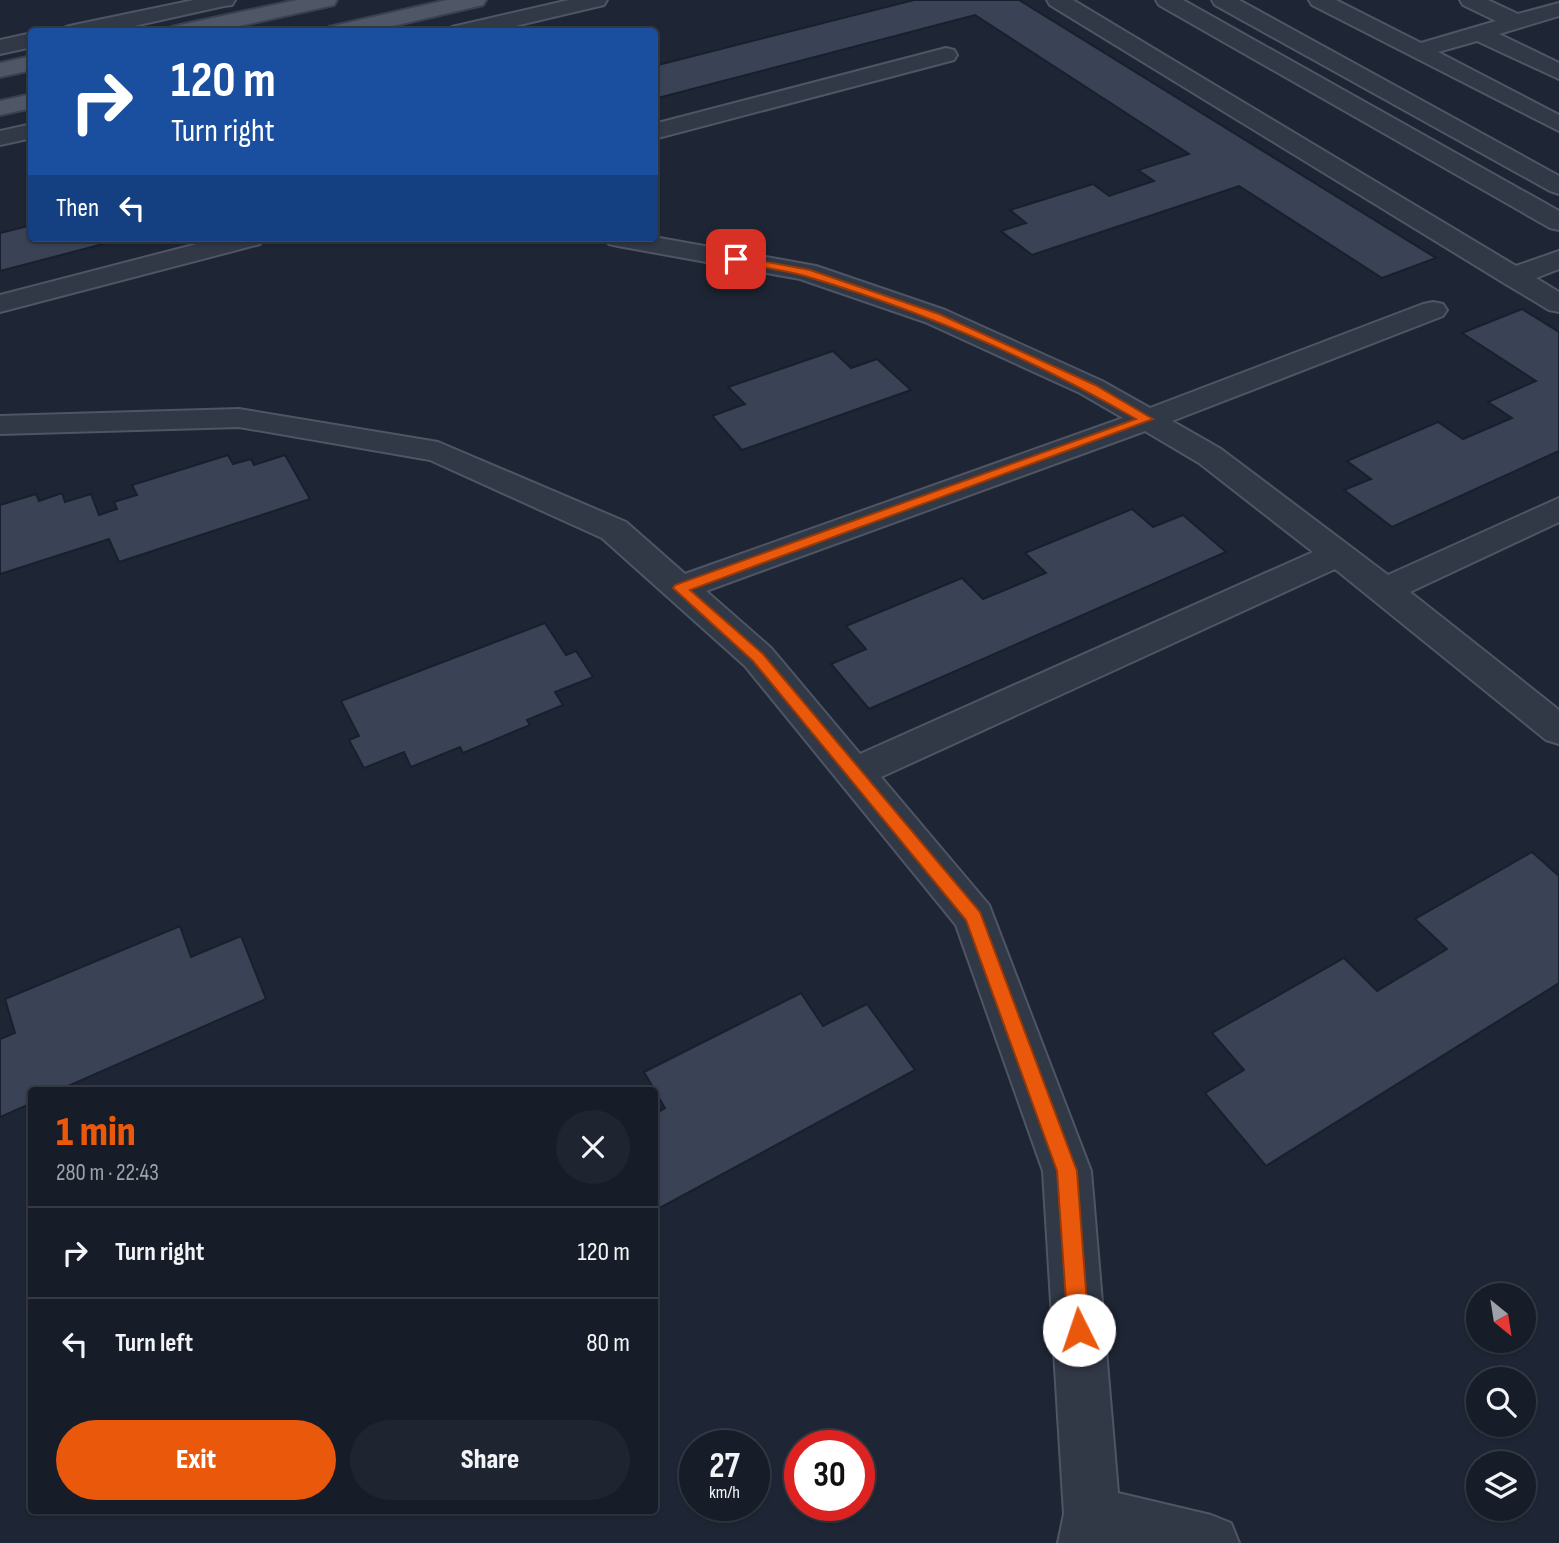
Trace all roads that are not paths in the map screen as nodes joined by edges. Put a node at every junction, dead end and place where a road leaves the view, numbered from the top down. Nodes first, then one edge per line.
1 (224, 0) edge
2 (326, 0) edge
3 (475, 0) edge
4 (596, 0) edge
5 (1058, 0) edge
6 (1167, 0) edge
7 (1223, 0) edge
8 (1320, 0) edge
9 (1471, 0) edge
10 (1559, 9) edge
11 (174, 14) edge
12 (1516, 22) junction
13 (96, 28) edge
14 (354, 28) edge
15 (477, 28) edge
16 (1479, 33) junction
17 (28, 41) edge
18 (0, 47) edge
19 (1419, 51) junction
20 (946, 55) dead end
21 (28, 65) edge
22 (0, 70) edge
23 (1559, 72) edge
24 (28, 102) edge
25 (0, 108) edge
26 (1559, 124) edge
27 (658, 131) edge
28 (28, 132) edge
29 (0, 138) edge
30 (1559, 186) edge
31 (1559, 222) edge
32 (236, 242) edge
33 (640, 242) edge
34 (1559, 259) edge
35 (1514, 277) junction
36 (0, 304) edge
37 (1559, 304) edge
38 (1433, 310) dead end
39 (1147, 419) junction
40 (0, 425) edge
41 (1559, 509) edge
42 (1337, 554) junction
43 (680, 588) junction
44 (1385, 590) junction
45 (1559, 730) edge
46 (854, 773) junction
47 (1089, 1529) edge
48 (1211, 1543) edge

1 - 11 street
2 - 11 main road
3 - 14 main road
4 - 15 street
5 - 35 street
6 - 31 street
7 - 30 street
8 - 19 street
9 - 12 street
10 - 12 street
11 - 13 street
12 - 16 street
16 - 19 street
16 - 23 street
17 - 18 street
19 - 26 street
20 - 27 street
21 - 22 main road
24 - 25 main road
28 - 29 street
32 - 36 street
33 - 39 street
34 - 35 street
35 - 37 street
38 - 39 street
39 - 42 street
39 - 43 street
40 - 43 street
41 - 44 street
42 - 44 street
42 - 46 street
43 - 46 street
44 - 45 street
46 - 47 street
47 - 48 street

